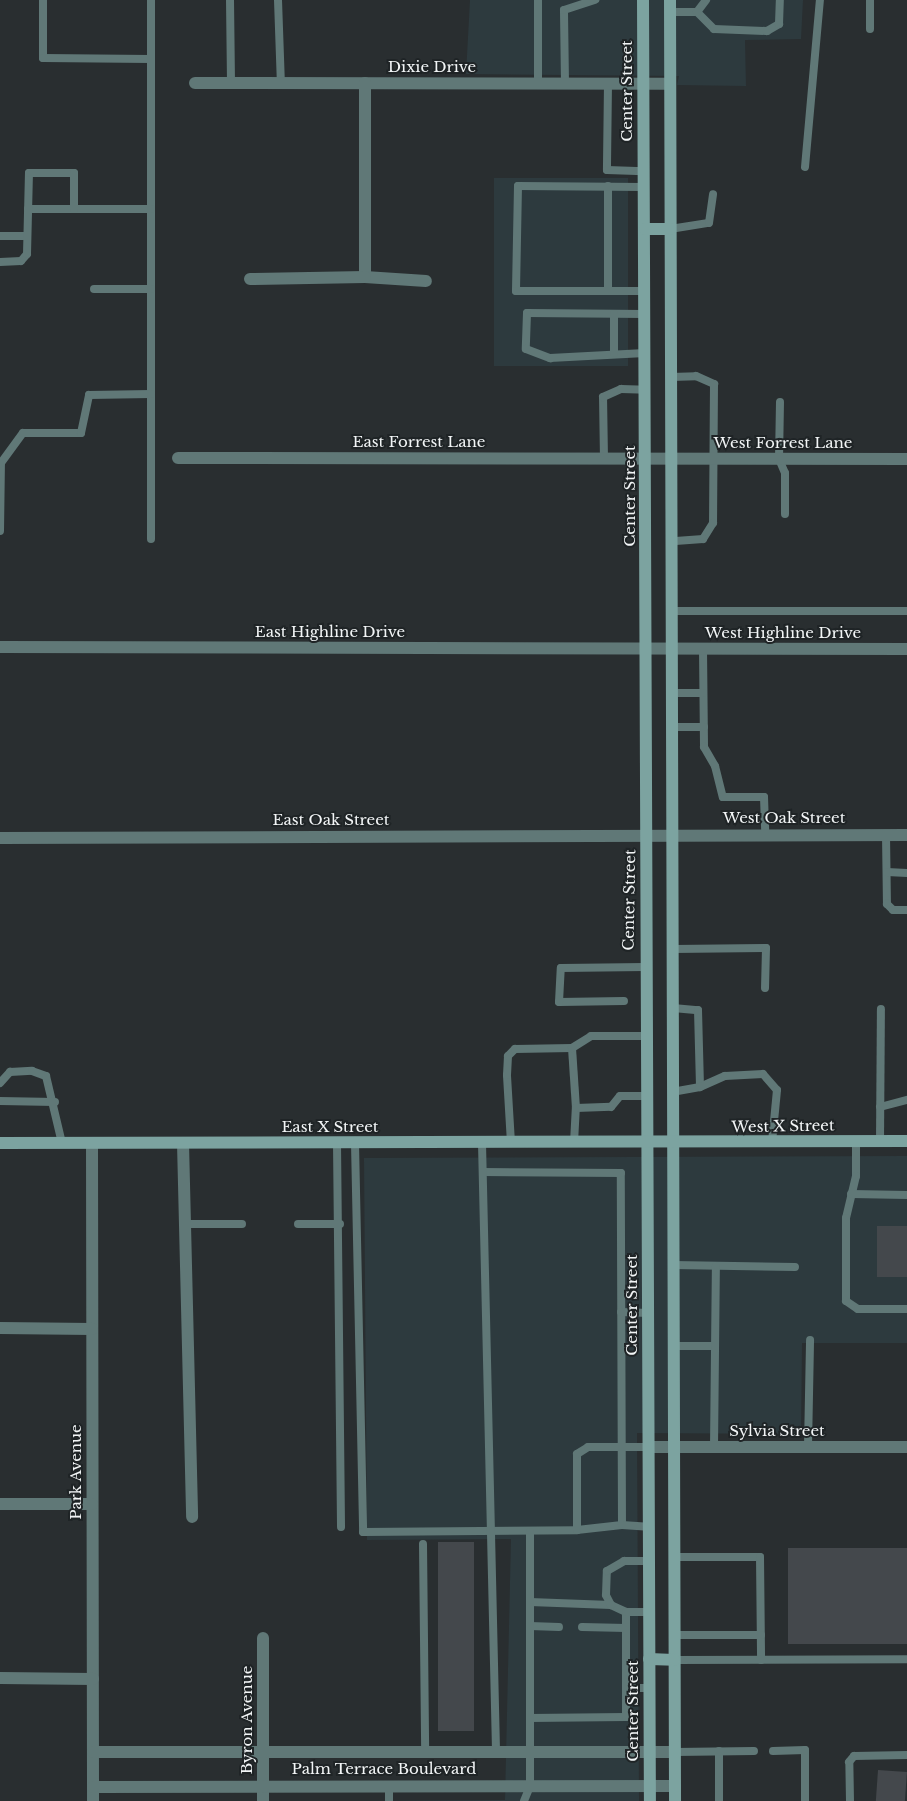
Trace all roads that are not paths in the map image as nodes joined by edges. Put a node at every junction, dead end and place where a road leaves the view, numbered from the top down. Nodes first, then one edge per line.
1 (43, 0) edge
2 (151, 0) edge
3 (230, 0) edge
4 (278, 0) edge
5 (538, 0) edge
6 (595, 0) edge
7 (643, 0) edge
8 (706, 0) edge
9 (780, 0) edge
10 (820, 0) edge
11 (870, 0) edge
12 (568, 4) edge
13 (670, 6) edge
14 (697, 12) junction
15 (870, 29) dead end
16 (151, 58) junction
17 (608, 83) junction
18 (195, 84) dead end
19 (231, 84) junction
20 (281, 84) junction
21 (365, 84) junction
22 (538, 84) junction
23 (565, 84) junction
24 (644, 84) junction
25 (669, 84) junction
26 (805, 167) dead end
27 (644, 171) junction
28 (608, 186) junction
29 (644, 187) junction
30 (713, 194) dead end
31 (28, 209) junction
32 (74, 209) junction
33 (151, 209) junction
34 (645, 229) junction
35 (670, 229) junction
36 (0, 236) edge
37 (27, 236) junction
38 (0, 262) edge
39 (365, 277) junction
40 (250, 279) dead end
41 (426, 281) dead end
42 (94, 289) dead end
43 (151, 289) junction
44 (608, 291) junction
45 (645, 291) junction
46 (614, 314) junction
47 (645, 314) junction
48 (614, 353) junction
49 (645, 353) junction
50 (671, 377) junction
51 (646, 390) junction
52 (151, 394) junction
53 (780, 402) dead end
54 (178, 458) dead end
55 (604, 458) junction
56 (646, 459) junction
57 (666, 459) junction
58 (714, 459) junction
59 (779, 459) junction
60 (907, 459) edge
61 (785, 514) dead end
62 (0, 531) edge
63 (151, 539) dead end
64 (672, 541) junction
65 (672, 611) junction
66 (907, 611) edge
67 (0, 647) edge
68 (646, 649) junction
69 (666, 649) junction
70 (703, 649) junction
71 (907, 649) edge
72 (703, 692) junction
73 (672, 693) junction
74 (704, 726) junction
75 (672, 727) junction
76 (646, 835) junction
77 (667, 835) junction
78 (764, 835) junction
79 (886, 835) junction
80 (907, 835) edge
81 (0, 838) edge
82 (886, 872) junction
83 (907, 872) edge
84 (907, 910) edge
85 (673, 949) junction
86 (645, 967) junction
87 (765, 988) dead end
88 (624, 1001) dead end
89 (673, 1008) junction
90 (881, 1010) dead end
91 (646, 1036) junction
92 (572, 1048) junction
93 (0, 1083) edge
94 (700, 1087) junction
95 (673, 1092) junction
96 (647, 1096) junction
97 (907, 1100) edge
98 (0, 1102) edge
99 (55, 1102) junction
100 (880, 1107) junction
101 (576, 1108) junction
102 (856, 1141) junction
103 (880, 1141) junction
104 (907, 1141) edge
105 (772, 1142) junction
106 (0, 1143) edge
107 (62, 1143) junction
108 (92, 1143) junction
109 (183, 1143) junction
110 (337, 1143) junction
111 (355, 1143) junction
112 (482, 1143) junction
113 (511, 1143) junction
114 (574, 1143) junction
115 (654, 1143) junction
116 (673, 1143) junction
117 (483, 1172) junction
118 (852, 1194) junction
119 (907, 1195) edge
120 (184, 1224) junction
121 (242, 1224) dead end
122 (298, 1224) dead end
123 (340, 1224) junction
124 (672, 1265) junction
125 (716, 1266) junction
126 (795, 1267) dead end
127 (907, 1309) edge
128 (621, 1312) junction
129 (648, 1313) junction
130 (0, 1328) edge
131 (92, 1328) junction
132 (810, 1340) dead end
133 (673, 1346) junction
134 (715, 1346) junction
135 (622, 1446) junction
136 (648, 1447) junction
137 (673, 1447) junction
138 (714, 1447) junction
139 (808, 1447) junction
140 (907, 1447) edge
141 (0, 1504) edge
142 (92, 1504) junction
143 (192, 1517) dead end
144 (622, 1525) junction
145 (648, 1527) junction
146 (341, 1528) dead end
147 (577, 1530) junction
148 (530, 1532) junction
149 (491, 1533) junction
150 (423, 1544) dead end
151 (674, 1557) junction
152 (648, 1561) junction
153 (530, 1602) junction
154 (611, 1605) junction
155 (626, 1612) junction
156 (648, 1612) junction
157 (530, 1626) junction
158 (559, 1627) dead end
159 (582, 1627) dead end
160 (626, 1628) junction
161 (674, 1635) junction
162 (761, 1635) junction
163 (263, 1638) dead end
164 (649, 1659) junction
165 (907, 1659) edge
166 (674, 1660) junction
167 (761, 1660) junction
168 (0, 1678) edge
169 (93, 1678) junction
170 (626, 1688) junction
171 (649, 1688) junction
172 (530, 1718) junction
173 (719, 1751) junction
174 (754, 1751) dead end
175 (773, 1751) dead end
176 (93, 1752) junction
177 (263, 1752) junction
178 (425, 1752) junction
179 (496, 1752) junction
180 (530, 1752) junction
181 (649, 1752) junction
182 (675, 1752) junction
183 (907, 1755) edge
184 (263, 1785) junction
185 (389, 1785) junction
186 (530, 1786) junction
187 (650, 1786) junction
188 (675, 1786) junction
189 (93, 1787) junction
190 (93, 1801) edge
191 (263, 1801) edge
192 (389, 1801) edge
193 (524, 1801) edge
194 (650, 1801) edge
195 (675, 1801) edge
196 (719, 1801) edge
197 (805, 1801) edge
198 (850, 1801) edge

1 - 16 lane
2 - 16 lane
3 - 19 lane
4 - 20 lane
5 - 22 lane
6 - 12 lane
7 - 24 main road, Center Street
8 - 14 lane
9 - 14 lane
10 - 26 lane
11 - 15 lane
12 - 23 lane
13 - 14 lane
13 - 25 main road
16 - 33 lane
17 - 23 street, Dixie Drive
17 - 24 street, Dixie Drive
17 - 27 lane
18 - 19 street, Dixie Drive
19 - 20 street, Dixie Drive
20 - 21 street, Dixie Drive
21 - 22 street, Dixie Drive
21 - 39 street
22 - 23 street, Dixie Drive
24 - 25 street, Dixie Drive
24 - 27 main road, Center Street
25 - 35 main road
27 - 29 main road, Center Street
28 - 29 lane
28 - 44 lane
28 - 44 lane
29 - 34 main road, Center Street
30 - 35 lane
31 - 32 lane
31 - 32 lane
31 - 37 lane
32 - 33 lane
33 - 43 lane
34 - 35 main road
34 - 45 main road, Center Street
35 - 50 main road
36 - 37 lane
37 - 38 lane
39 - 40 street
39 - 41 street
42 - 43 lane
43 - 52 lane
44 - 45 lane
45 - 47 main road, Center Street
46 - 47 lane
46 - 48 lane
46 - 48 lane
47 - 49 main road, Center Street
48 - 49 lane
49 - 51 main road, Center Street
50 - 57 main road
50 - 58 lane
51 - 55 lane
51 - 56 main road, Center Street
52 - 62 lane
52 - 63 lane
53 - 59 lane
54 - 55 street, East Forrest Lane
55 - 56 street, East Forrest Lane
56 - 57 street, East Forrest Lane
56 - 68 main road, Center Street
57 - 58 street, West Forrest Lane
57 - 64 main road
58 - 59 street, West Forrest Lane
58 - 64 lane
59 - 60 street, West Forrest Lane
59 - 61 lane
64 - 65 main road
65 - 66 lane
65 - 69 main road
67 - 68 street, East Highline Drive
68 - 69 street, East Highline Drive
68 - 76 main road, Center Street
69 - 70 street, West Highline Drive
69 - 73 main road
70 - 71 street, West Highline Drive
70 - 72 lane
72 - 73 lane
72 - 74 lane
73 - 75 main road
74 - 75 lane
74 - 78 lane
75 - 77 main road
76 - 77 street, East Oak Street
76 - 81 street, East Oak Street
76 - 86 main road, Center Street
77 - 78 street, West Oak Street
77 - 85 main road
78 - 79 street, West Oak Street
79 - 80 street, West Oak Street
79 - 82 lane
82 - 83 lane
82 - 84 lane
85 - 87 lane
85 - 89 main road
86 - 88 lane
86 - 91 main road, Center Street
89 - 94 lane
89 - 95 main road
90 - 100 lane
91 - 92 lane
91 - 96 main road, Center Street
92 - 101 lane
92 - 113 lane
93 - 99 lane
94 - 95 lane
94 - 105 lane
95 - 116 main road
96 - 101 lane
96 - 115 main road, Center Street
97 - 100 lane
98 - 99 lane
99 - 107 lane
100 - 103 lane
101 - 114 lane
102 - 103 main road, West X Street
102 - 105 main road, West X Street
102 - 118 lane
103 - 104 main road, West X Street
105 - 116 main road, West X Street
106 - 107 main road, East X Street
107 - 108 main road, East X Street
108 - 109 main road, East X Street
108 - 131 street, Park Avenue
109 - 110 main road, East X Street
109 - 120 street
110 - 111 main road, East X Street
110 - 123 lane
111 - 112 main road, East X Street
111 - 149 lane
112 - 113 main road, East X Street
112 - 117 lane
113 - 114 main road, East X Street
114 - 115 main road, East X Street
115 - 116 main road, West X Street
115 - 129 main road, Center Street
116 - 124 main road
117 - 128 lane
117 - 149 lane
118 - 119 lane
118 - 127 lane
120 - 121 lane
120 - 143 street
122 - 123 lane
123 - 146 lane
124 - 125 lane
124 - 133 main road
125 - 126 lane
125 - 134 lane
128 - 129 lane
128 - 135 lane
129 - 136 main road, Center Street
130 - 131 street
131 - 142 street, Park Avenue
132 - 139 lane
133 - 134 lane
133 - 137 main road
134 - 138 lane
135 - 136 lane
135 - 144 lane
135 - 147 lane
136 - 137 street, Sylvia Street
136 - 145 main road, Center Street
137 - 138 street, Sylvia Street
137 - 151 main road
138 - 139 street, Sylvia Street
139 - 140 street, Sylvia Street
141 - 142 street
142 - 169 street, Park Avenue
144 - 145 lane
144 - 147 lane
145 - 152 main road, Center Street
147 - 148 lane
148 - 149 lane
148 - 153 lane
149 - 179 lane
150 - 178 lane
151 - 161 main road
151 - 162 lane
152 - 154 lane
152 - 156 main road, Center Street
153 - 154 lane
153 - 157 lane
154 - 155 lane
155 - 156 lane
155 - 160 lane
156 - 164 main road, Center Street
157 - 158 lane
157 - 172 lane
159 - 160 lane
160 - 170 lane
161 - 162 lane
161 - 166 main road
162 - 167 lane
163 - 177 street, Byron Avenue
164 - 166 main road
164 - 171 main road, Center Street
165 - 167 lane
166 - 167 lane
166 - 182 main road
168 - 169 street
169 - 176 street, Park Avenue
170 - 171 lane
170 - 172 lane
171 - 181 main road, Center Street
172 - 180 lane
173 - 174 lane
173 - 182 lane
173 - 196 lane
175 - 197 lane
176 - 177 street, Palm Terrace Boulevard
176 - 189 street, Park Avenue
177 - 178 street, Palm Terrace Boulevard
177 - 184 street, Byron Avenue
178 - 179 street, Palm Terrace Boulevard
179 - 180 street, Palm Terrace Boulevard
180 - 181 street, Palm Terrace Boulevard
180 - 186 lane
181 - 182 street, Palm Terrace Boulevard
181 - 187 main road, Center Street
182 - 188 main road
183 - 198 lane
184 - 185 street, Palm Terrace Boulevard
184 - 189 street, Palm Terrace Boulevard
184 - 191 street, Byron Avenue
185 - 186 street, Palm Terrace Boulevard
185 - 192 lane
186 - 187 street, Palm Terrace Boulevard
186 - 193 lane
187 - 188 street, Palm Terrace Boulevard
187 - 194 main road, Center Street
188 - 195 main road
189 - 190 street, Park Avenue

